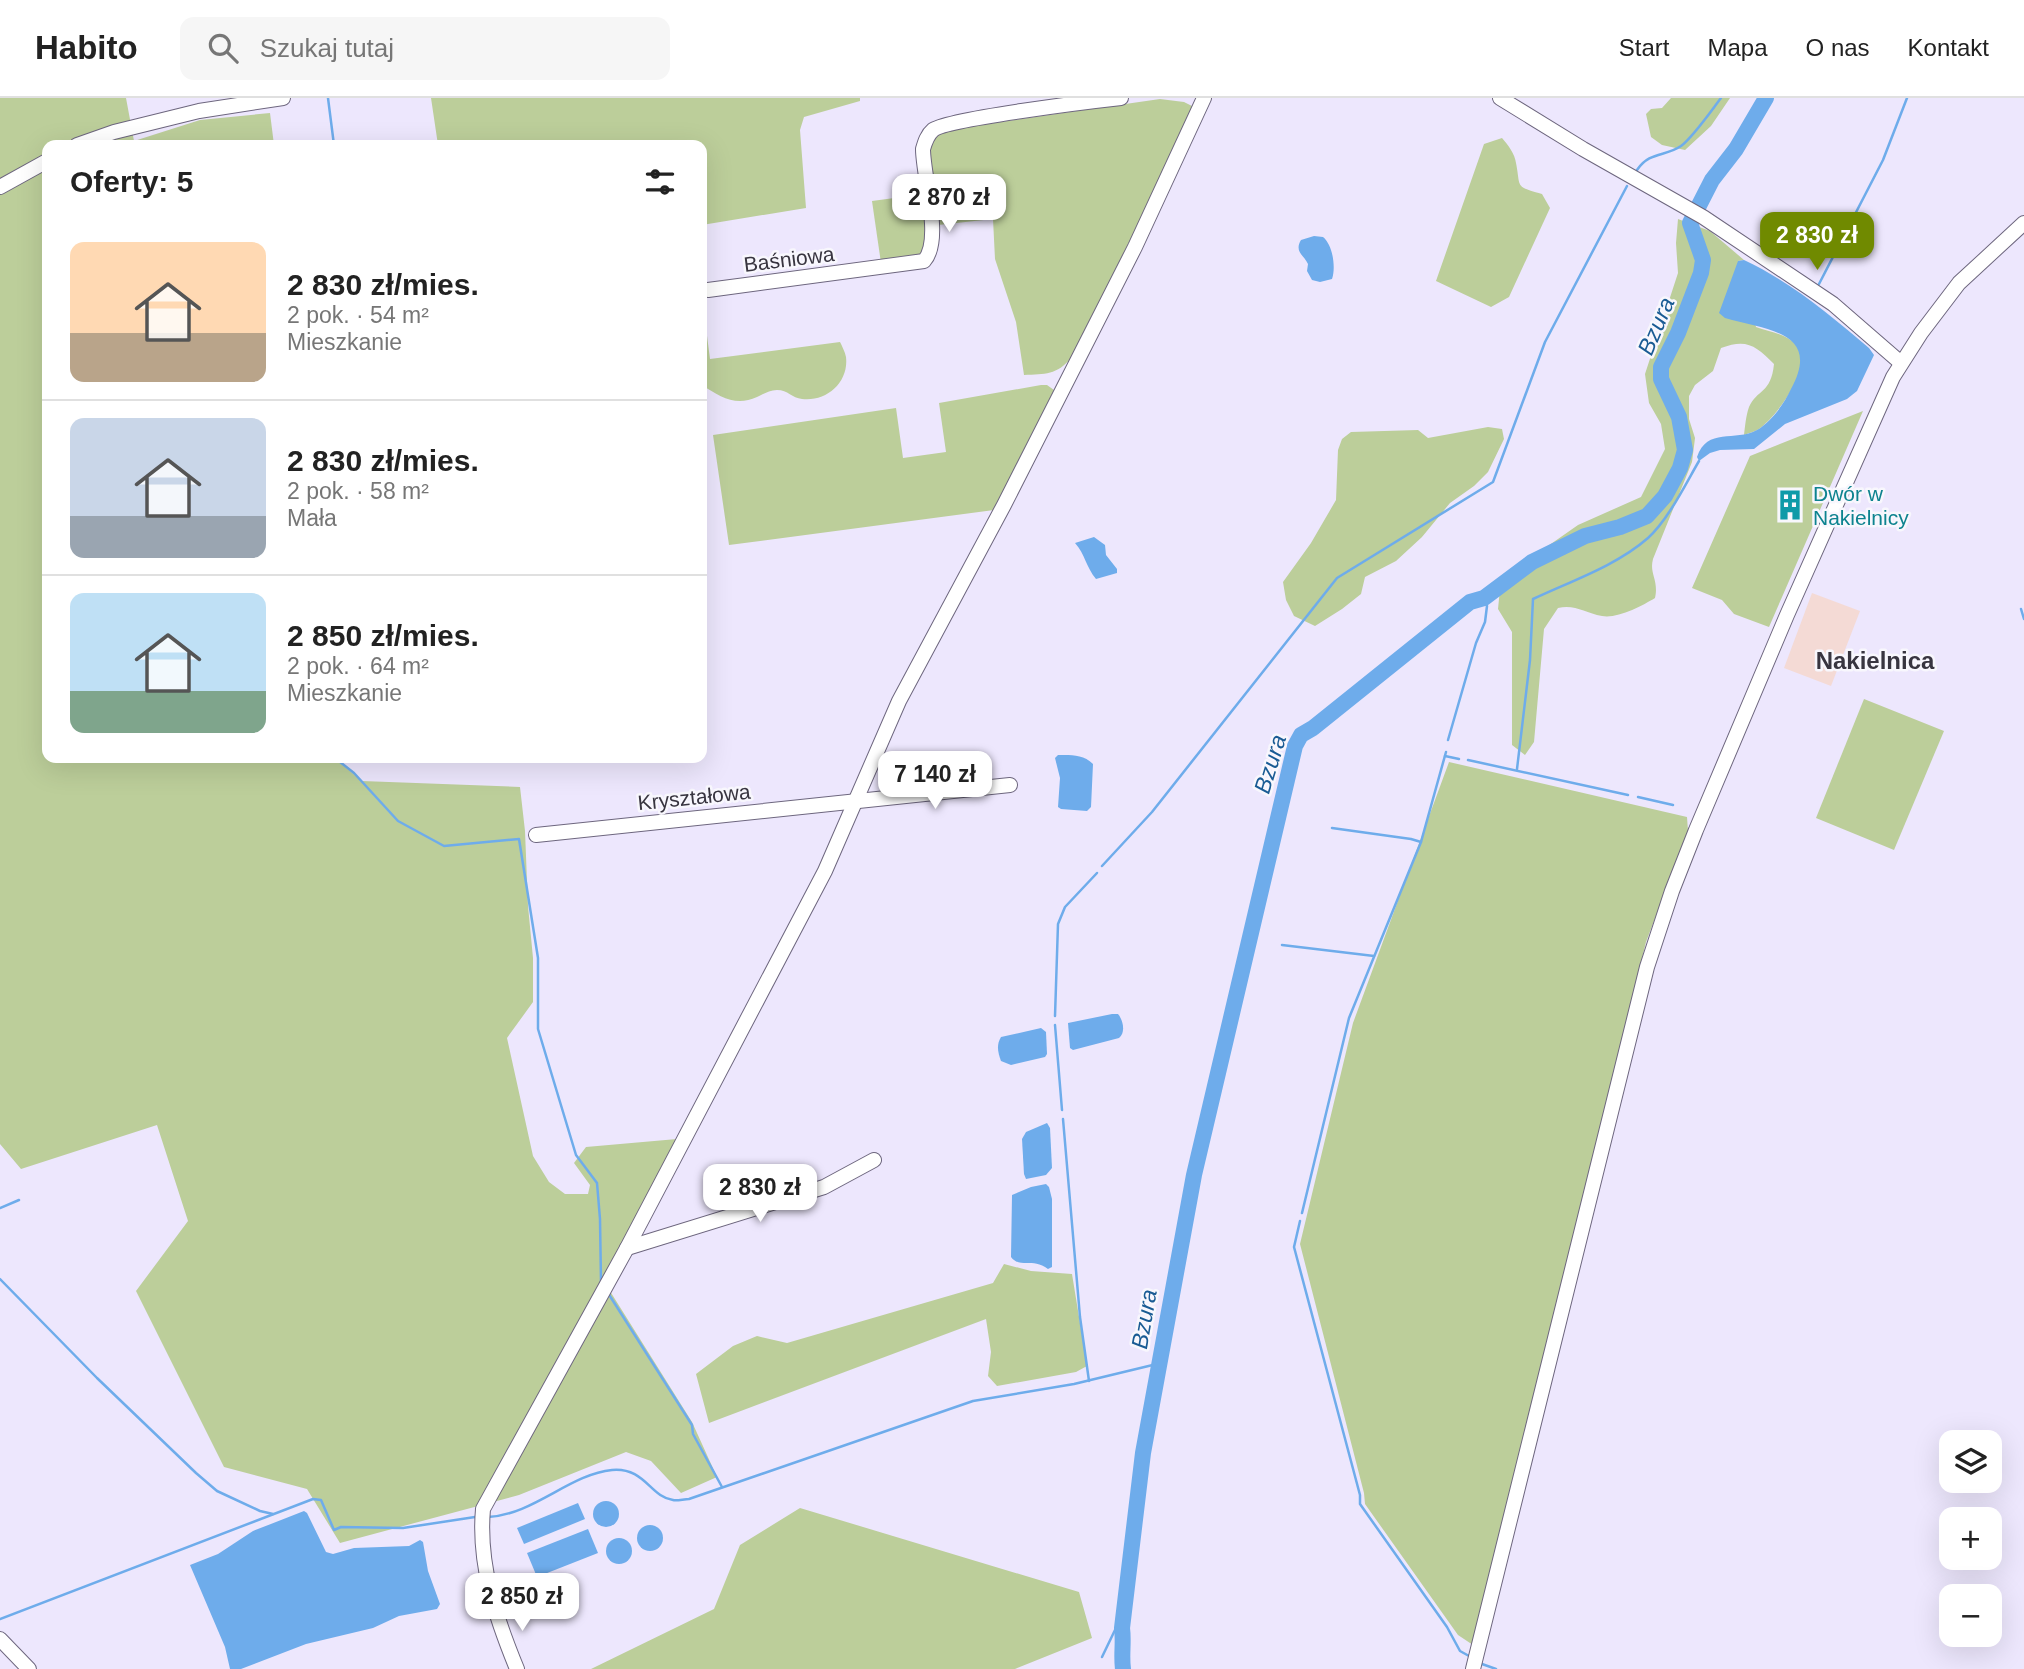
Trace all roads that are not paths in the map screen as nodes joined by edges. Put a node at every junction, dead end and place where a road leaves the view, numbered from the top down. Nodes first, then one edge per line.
1 (283, 98) edge
2 (1121, 98) edge
3 (1500, 98) edge
4 (1198, 100) edge
5 (91, 140) edge
6 (42, 164) edge
7 (0, 187) edge
8 (2024, 223) edge
9 (708, 290) dead end
10 (1901, 363) junction
11 (1010, 785) dead end
12 (856, 801) junction
13 (536, 835) dead end
14 (874, 1160) dead end
15 (627, 1248) junction
16 (0, 1639) edge
17 (29, 1669) edge
18 (517, 1669) edge
19 (1473, 1669) edge

1 - 5 street
2 - 9 street, Baśniowa
3 - 10 street
4 - 12 street
6 - 7 street
8 - 10 street
10 - 19 street
11 - 12 street, Kryształowa
12 - 13 street, Kryształowa
12 - 15 street
14 - 15 street
15 - 18 street
16 - 17 street

